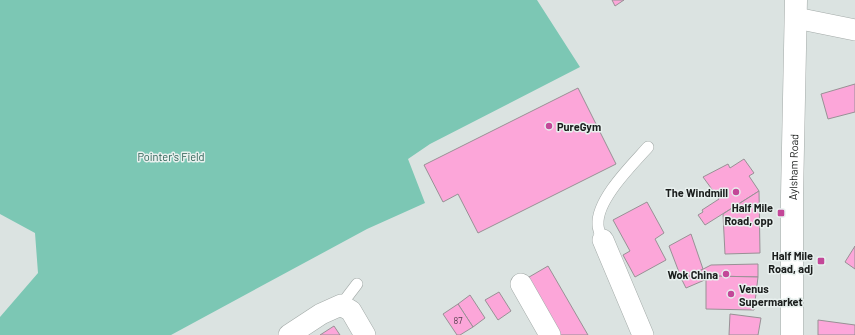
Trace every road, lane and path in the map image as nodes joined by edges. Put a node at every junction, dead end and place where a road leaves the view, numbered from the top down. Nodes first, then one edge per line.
1 (796, 9) edge
2 (855, 30) edge
3 (648, 147) dead end
4 (603, 240) joint
5 (357, 284) dead end
6 (521, 284) dead end
7 (340, 305) junction
8 (289, 335) edge
9 (365, 335) edge
10 (550, 335) edge
11 (643, 335) edge
12 (792, 335) edge

1 - 2 street
1 - 12 main road, Aylsham Road
3 - 4 lane
4 - 11 street
5 - 7 lane
6 - 10 street
7 - 8 street
7 - 9 street

